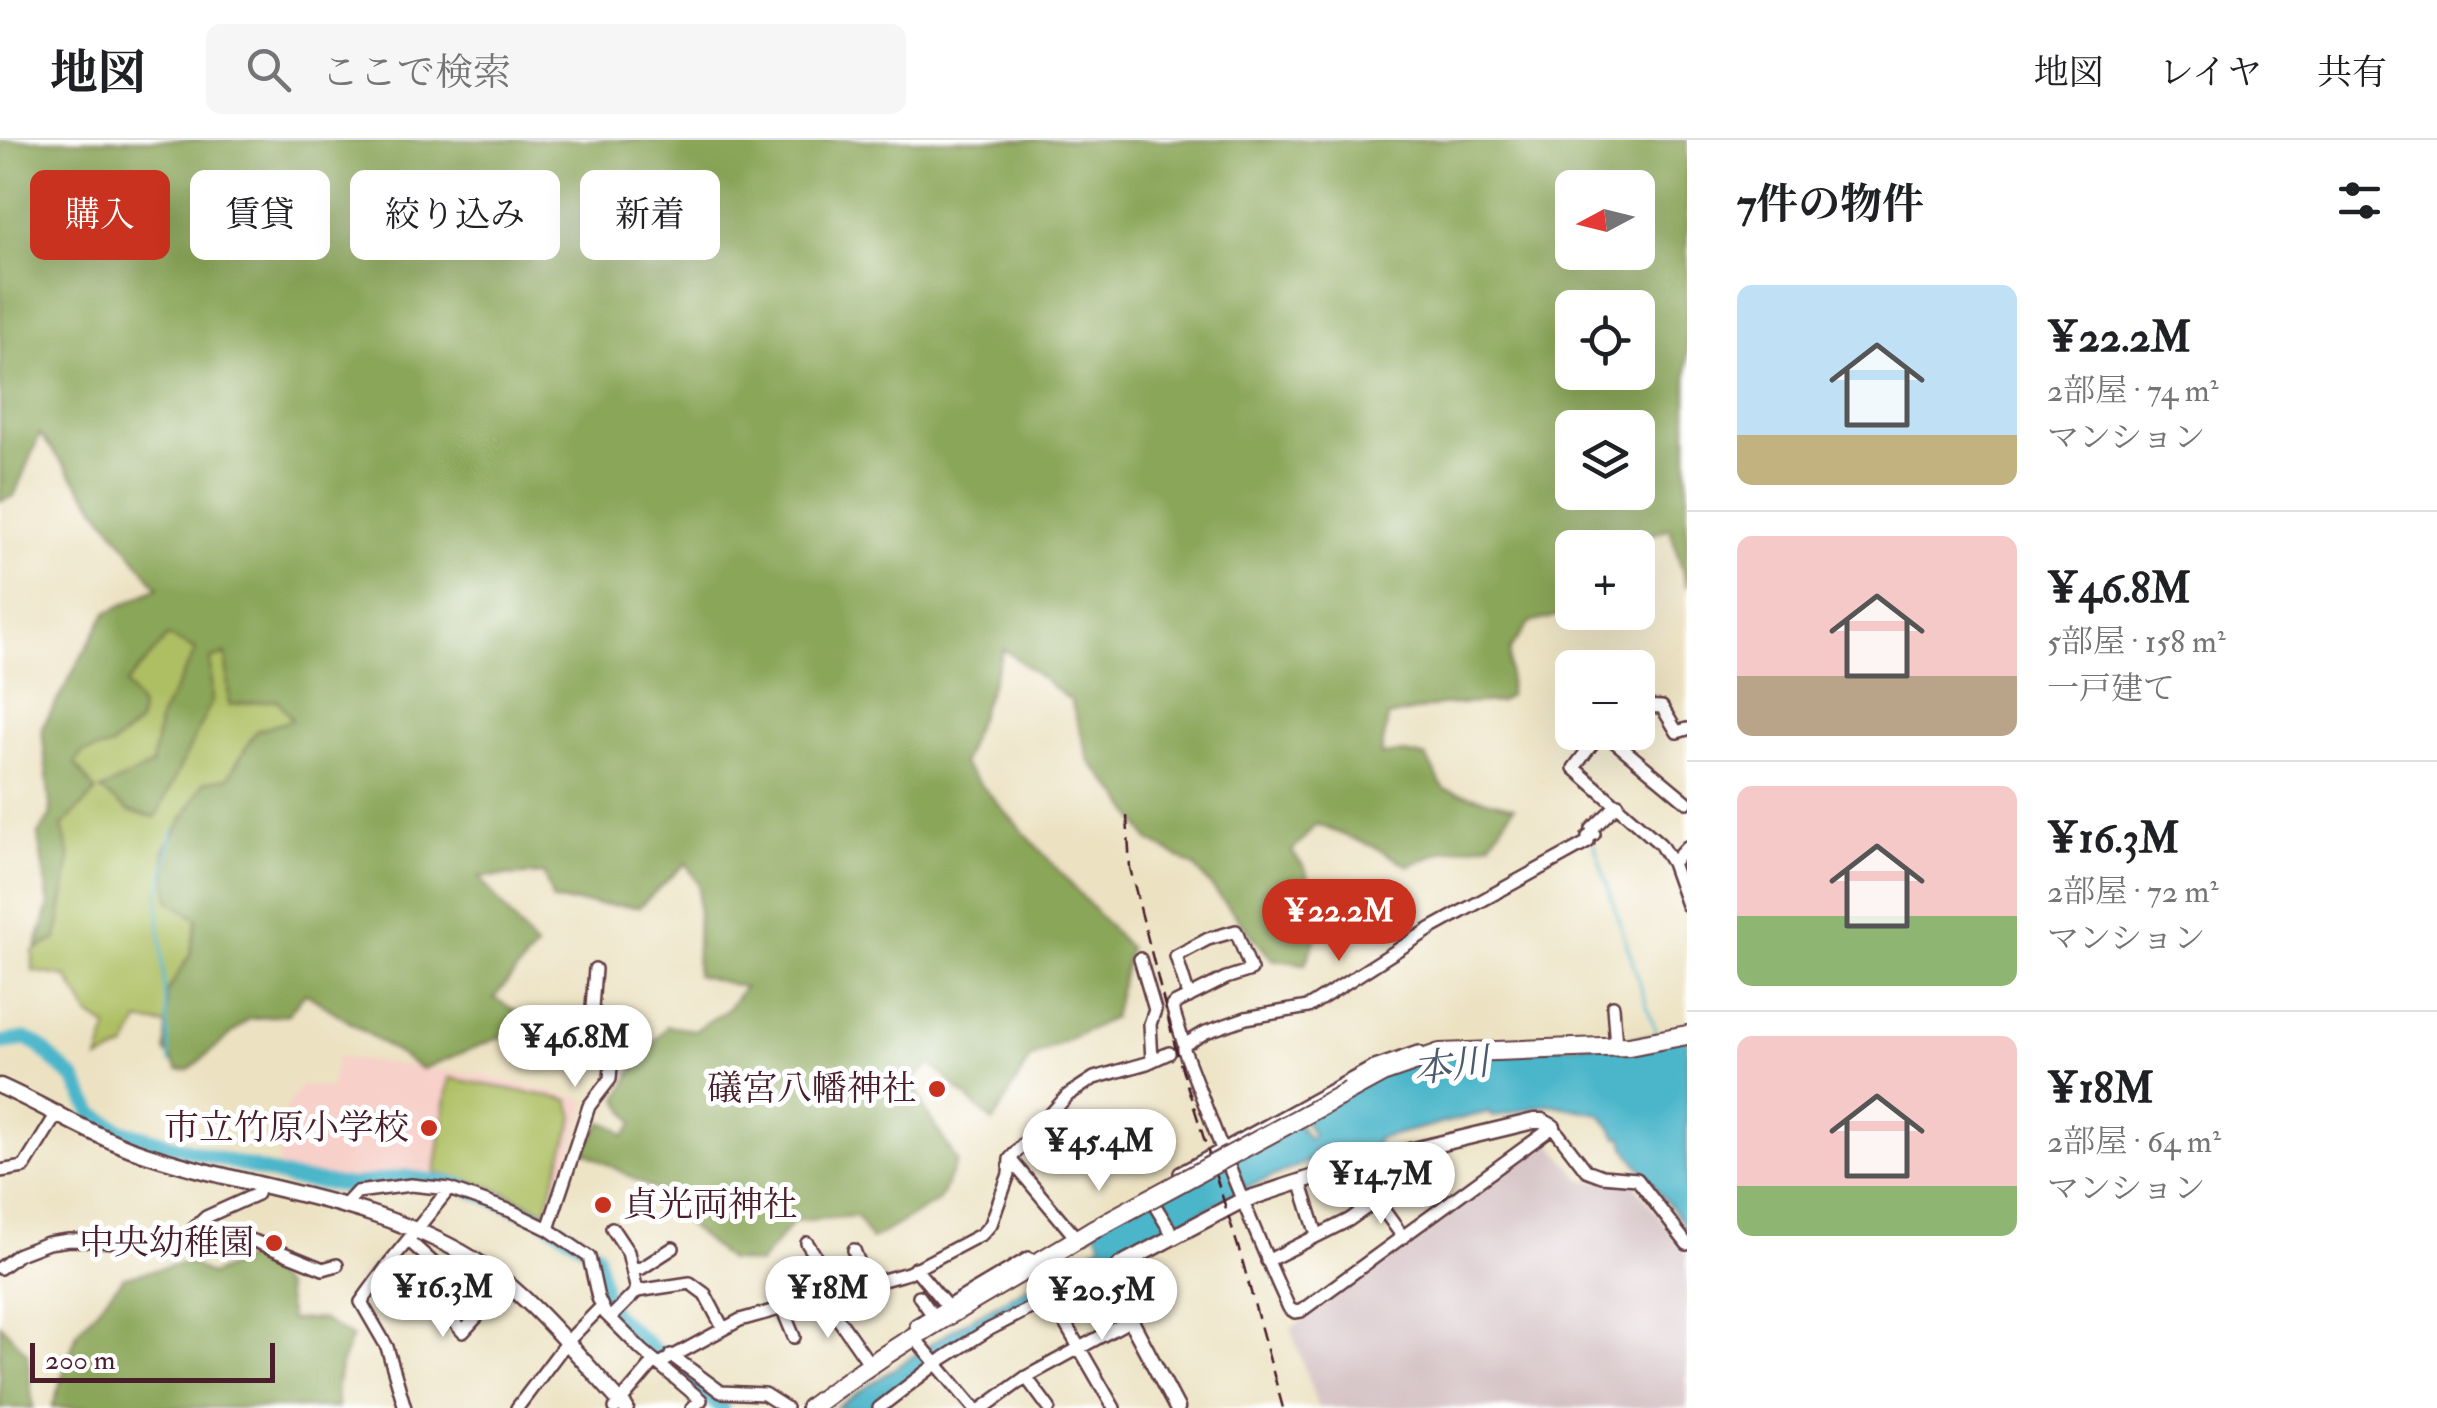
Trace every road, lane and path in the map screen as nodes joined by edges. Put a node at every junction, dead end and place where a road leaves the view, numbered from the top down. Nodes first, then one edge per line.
1 (1655, 706) edge
2 (1687, 730) edge
3 (1588, 750) edge
4 (1624, 750) edge
5 (1687, 802) edge
6 (1618, 804) junction
7 (1687, 847) edge
8 (1672, 863) junction
9 (1687, 905) edge
10 (1140, 960) dead end
11 (596, 969) dead end
12 (1189, 997) junction
13 (1613, 1006) dead end
14 (1687, 1032) edge
15 (1616, 1042) junction
16 (1184, 1045) junction
17 (1687, 1045) edge
18 (1169, 1052) dead end
19 (1420, 1057) junction
20 (1152, 1061) junction
21 (0, 1086) edge
22 (58, 1112) junction
23 (1553, 1127) junction
24 (1225, 1150) junction
25 (1010, 1159) junction
26 (1351, 1164) junction
27 (0, 1170) edge
28 (1300, 1182) junction
29 (260, 1184) junction
30 (449, 1189) junction
31 (1148, 1194) junction
32 (1240, 1196) junction
33 (1376, 1201) junction
34 (343, 1206) junction
35 (549, 1225) junction
36 (612, 1228) dead end
37 (195, 1230) junction
38 (1171, 1233) junction
39 (1097, 1234) junction
40 (412, 1235) junction
41 (1317, 1235) junction
42 (1074, 1236) junction
43 (1403, 1236) junction
44 (807, 1244) dead end
45 (1687, 1244) edge
46 (673, 1248) dead end
47 (854, 1250) dead end
48 (1267, 1261) junction
49 (390, 1262) junction
50 (337, 1265) dead end
51 (0, 1268) edge
52 (915, 1268) junction
53 (632, 1270) junction
54 (1113, 1274) junction
55 (867, 1285) junction
56 (637, 1292) junction
57 (829, 1295) junction
58 (919, 1296) dead end
59 (1052, 1299) junction
60 (601, 1307) junction
61 (782, 1308) junction
62 (947, 1312) junction
63 (610, 1318) junction
64 (1131, 1320) junction
65 (722, 1328) junction
66 (794, 1338) dead end
67 (917, 1338) junction
68 (566, 1343) junction
69 (1080, 1346) junction
70 (663, 1360) junction
71 (868, 1364) junction
72 (934, 1364) junction
73 (1026, 1376) junction
74 (621, 1406) edge
75 (405, 1408) edge
76 (517, 1408) edge
77 (692, 1408) edge
78 (786, 1408) edge
79 (810, 1408) edge
80 (826, 1408) edge
81 (879, 1408) edge
82 (974, 1408) edge
83 (983, 1408) edge
84 (1049, 1408) edge
85 (1114, 1408) edge
86 (1177, 1408) edge

1 - 2 street
3 - 6 street
4 - 5 street
6 - 8 street
6 - 16 street
7 - 8 street
8 - 9 street
10 - 20 street
11 - 35 street
12 - 12 street
12 - 16 street
13 - 15 street
14 - 15 highway
14 - 15 street
15 - 19 highway
16 - 24 street
17 - 19 highway
18 - 20 street
19 - 24 street
19 - 39 highway, bridge
20 - 25 street
21 - 22 main road
22 - 27 street
22 - 29 main road
23 - 26 main road
23 - 43 street
23 - 45 street
24 - 31 street
24 - 32 street
25 - 42 street
25 - 52 street
26 - 28 main road
26 - 33 street
28 - 32 main road
28 - 41 street
29 - 34 main road
29 - 37 street
30 - 34 street
30 - 35 street
30 - 40 street
31 - 38 street
31 - 42 street
32 - 38 main road
32 - 48 street
33 - 41 street
33 - 43 street
34 - 40 main road
35 - 60 street
36 - 53 street
37 - 50 street
37 - 51 street
38 - 54 main road
39 - 42 highway
39 - 62 highway
40 - 49 street
40 - 49 street
40 - 68 main road
41 - 48 street
42 - 62 highway
43 - 48 street
44 - 57 street
46 - 53 street
47 - 55 street
49 - 75 street
52 - 55 street
52 - 62 street
53 - 56 street
54 - 59 street
54 - 64 main road
55 - 57 street
56 - 63 street
56 - 65 street
57 - 61 street
57 - 71 street
58 - 62 street
59 - 69 street
59 - 72 street
60 - 63 street
60 - 68 street
61 - 65 street
61 - 66 street
62 - 67 highway
63 - 70 street
64 - 69 street
64 - 86 main road
65 - 70 street
67 - 71 highway
67 - 72 street
67 - 80 highway
68 - 74 main road
68 - 76 street
69 - 73 street
69 - 85 street
70 - 74 street
70 - 77 street
70 - 78 street
71 - 79 highway
72 - 81 street
72 - 82 street
73 - 83 street
73 - 84 street

